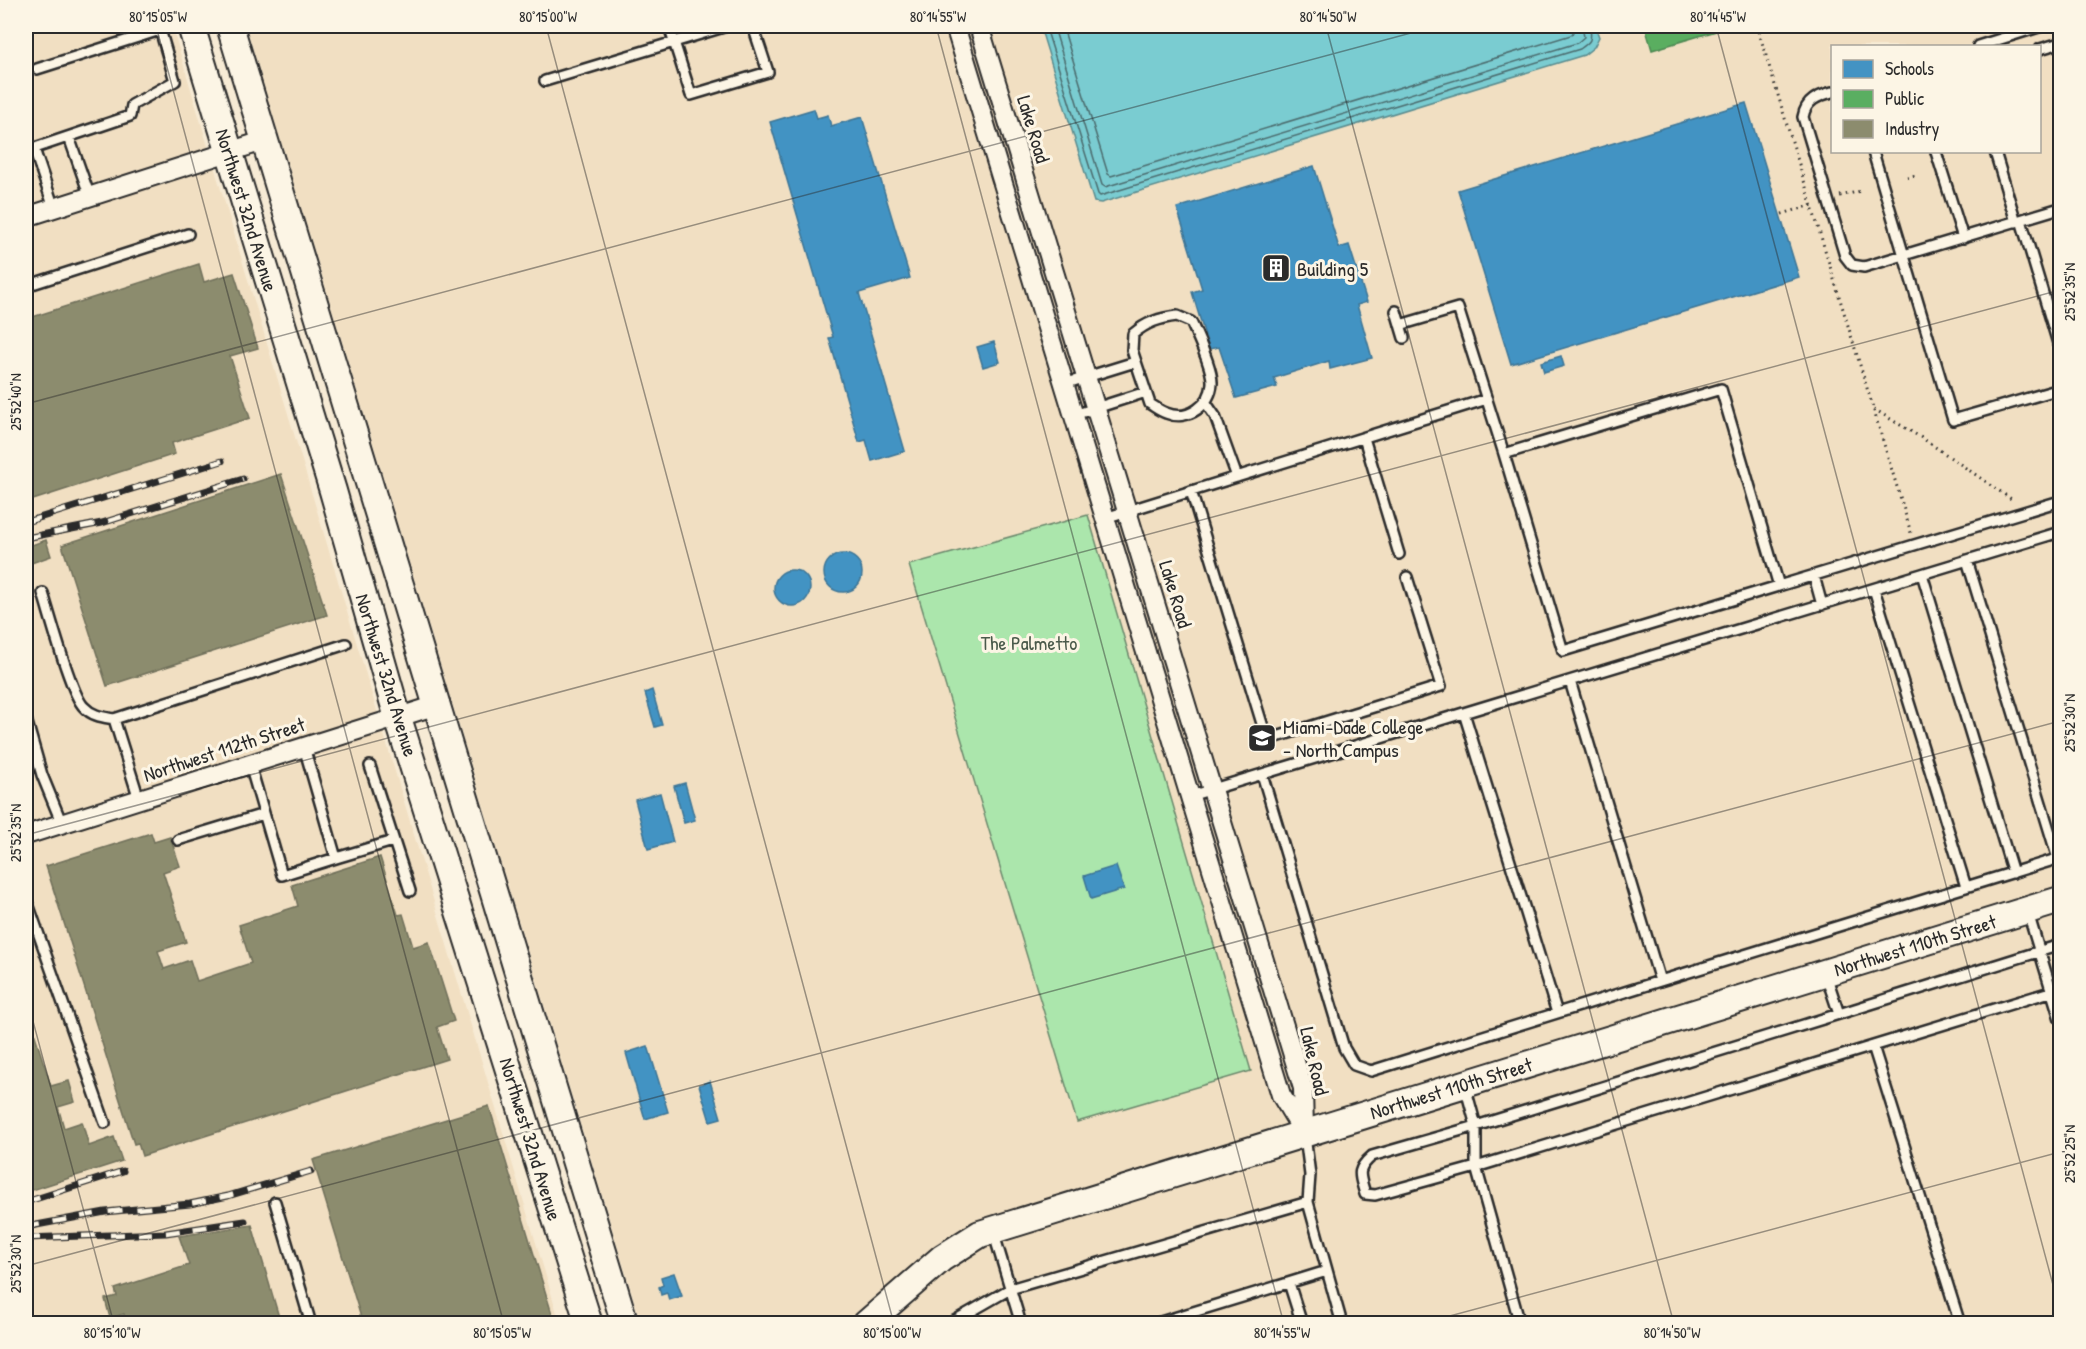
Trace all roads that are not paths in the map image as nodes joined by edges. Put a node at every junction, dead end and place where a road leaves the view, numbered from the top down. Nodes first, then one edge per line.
1 (191, 26) edge
2 (230, 26) edge
3 (669, 26) edge
4 (727, 26) edge
5 (753, 26) edge
6 (955, 26) edge
7 (979, 26) edge
8 (2042, 26) edge
9 (159, 28) edge
10 (674, 42) junction
11 (2061, 43) edge
12 (1981, 45) edge
13 (2041, 49) edge
14 (37, 69) dead end
15 (545, 81) dead end
16 (1831, 93) edge
17 (69, 137) junction
18 (266, 140) junction
19 (30, 150) edge
20 (229, 152) junction
21 (1873, 153) edge
22 (1936, 153) edge
23 (1995, 153) edge
24 (90, 196) junction
25 (54, 208) junction
26 (2061, 208) edge
27 (26, 217) edge
28 (2018, 221) junction
29 (189, 234) dead end
30 (1963, 238) junction
31 (1904, 255) junction
32 (26, 286) edge
33 (1396, 311) dead end
34 (1400, 325) junction
35 (1404, 339) dead end
36 (2061, 350) edge
37 (1135, 362) junction
38 (1086, 377) junction
39 (1064, 384) junction
40 (2061, 388) edge
41 (1146, 392) junction
42 (1487, 399) junction
43 (1206, 403) junction
44 (1096, 408) junction
45 (1074, 415) junction
46 (1364, 438) junction
47 (1504, 453) junction
48 (1237, 477) junction
49 (1191, 491) junction
50 (2061, 501) edge
51 (1127, 511) junction
52 (1105, 518) junction
53 (2061, 532) edge
54 (1399, 554) dead end
55 (1967, 560) junction
56 (1922, 574) junction
57 (1814, 576) junction
58 (1407, 577) dead end
59 (1779, 586) junction
60 (1874, 589) junction
61 (43, 593) dead end
62 (1822, 604) junction
63 (346, 644) dead end
64 (1570, 681) junction
65 (437, 705) junction
66 (1464, 713) junction
67 (398, 718) junction
68 (26, 719) edge
69 (114, 719) junction
70 (304, 747) junction
71 (250, 765) junction
72 (370, 766) dead end
73 (1262, 774) junction
74 (1212, 789) junction
75 (1190, 796) junction
76 (139, 800) junction
77 (264, 814) junction
78 (62, 824) junction
79 (26, 835) edge
80 (178, 840) dead end
81 (393, 841) junction
82 (336, 858) junction
83 (2059, 859) edge
84 (2013, 873) junction
85 (1966, 887) junction
86 (410, 891) dead end
87 (26, 898) edge
88 (2061, 900) edge
89 (2027, 910) junction
90 (2061, 945) edge
91 (2040, 952) junction
92 (1825, 972) junction
93 (1660, 981) junction
94 (2056, 990) edge
95 (1557, 1013) junction
96 (1839, 1014) junction
97 (2061, 1019) edge
98 (1873, 1046) junction
99 (1464, 1084) junction
100 (105, 1123) dead end
101 (1476, 1126) junction
102 (1304, 1133) junction
103 (1476, 1167) junction
104 (275, 1202) dead end
105 (1308, 1202) junction
106 (993, 1230) junction
107 (1327, 1271) junction
108 (1289, 1283) junction
109 (1010, 1289) junction
110 (311, 1323) edge
111 (589, 1323) edge
112 (625, 1323) edge
113 (866, 1323) edge
114 (949, 1323) edge
115 (1021, 1323) edge
116 (1154, 1323) edge
117 (1302, 1323) edge
118 (1342, 1323) edge
119 (1520, 1323) edge
120 (1960, 1323) edge

1 - 20 main road, Northwest 32nd Avenue
2 - 18 main road, Northwest 32nd Avenue
3 - 10 lane
4 - 10 lane
5 - 10 lane
6 - 39 street, Lake Road
7 - 38 street, Lake Road
8 - 12 lane
9 - 14 lane
9 - 17 lane
10 - 15 lane
11 - 13 lane
16 - 31 lane
17 - 19 lane
17 - 24 lane
18 - 20 street
18 - 65 main road, Northwest 32nd Avenue
19 - 25 lane
20 - 24 street
20 - 67 main road, Northwest 32nd Avenue
21 - 31 lane
22 - 30 lane
23 - 28 lane
24 - 25 street
25 - 27 street
26 - 28 lane
28 - 30 lane
28 - 36 lane
29 - 32 lane
30 - 31 lane
31 - 40 lane
33 - 34 lane
34 - 35 lane
34 - 42 lane
37 - 38 lane
37 - 41 lane
37 - 43 lane
38 - 39 lane
38 - 44 street, Lake Road
39 - 45 street, Lake Road
41 - 43 lane
41 - 44 lane
42 - 46 lane
42 - 47 lane
43 - 48 lane
44 - 45 lane
44 - 51 street, Lake Road
45 - 52 street, Lake Road
46 - 48 lane
46 - 54 lane
47 - 59 lane
47 - 59 lane
48 - 49 lane
49 - 51 lane
49 - 58 lane
50 - 57 lane
51 - 52 lane
51 - 74 street, Lake Road
52 - 75 street, Lake Road
53 - 55 lane
55 - 56 lane
55 - 83 lane
56 - 60 lane
56 - 84 lane
57 - 59 lane
57 - 62 lane
60 - 62 lane
60 - 85 lane
61 - 69 lane
62 - 64 lane
63 - 69 lane
64 - 66 lane
64 - 93 lane
65 - 67 street, Northwest 112th Street
65 - 112 main road, Northwest 32nd Avenue
66 - 73 lane
66 - 95 lane
67 - 70 street, Northwest 112th Street
67 - 111 main road, Northwest 32nd Avenue
68 - 78 lane
69 - 76 lane
70 - 71 street, Northwest 112th Street
70 - 82 lane
71 - 76 street, Northwest 112th Street
71 - 77 lane
72 - 81 lane
73 - 74 lane
73 - 95 lane
74 - 75 lane
74 - 102 street, Lake Road
75 - 102 street, Lake Road
76 - 78 street, Northwest 112th Street
77 - 80 lane
77 - 82 lane
78 - 79 street, Northwest 112th Street
81 - 82 lane
81 - 86 lane
83 - 84 lane
84 - 85 lane
85 - 93 lane
87 - 100 lane
88 - 89 main road, Northwest 110th Street
89 - 91 lane
89 - 92 main road, Northwest 110th Street
90 - 91 lane
91 - 94 lane
91 - 96 lane
92 - 96 lane
92 - 99 main road, Northwest 110th Street
93 - 95 lane
94 - 97 lane
94 - 98 lane
96 - 101 lane
98 - 103 lane
98 - 120 lane
99 - 101 lane
99 - 102 main road, Northwest 110th Street
101 - 103 lane
101 - 103 lane
102 - 105 lane
102 - 106 main road, Northwest 110th Street
103 - 119 lane
104 - 110 lane
105 - 107 lane
105 - 109 lane
106 - 109 lane
106 - 113 main road, Northwest 110th Street
107 - 108 lane
107 - 118 lane
108 - 116 lane
108 - 117 lane
109 - 114 lane
109 - 115 lane

